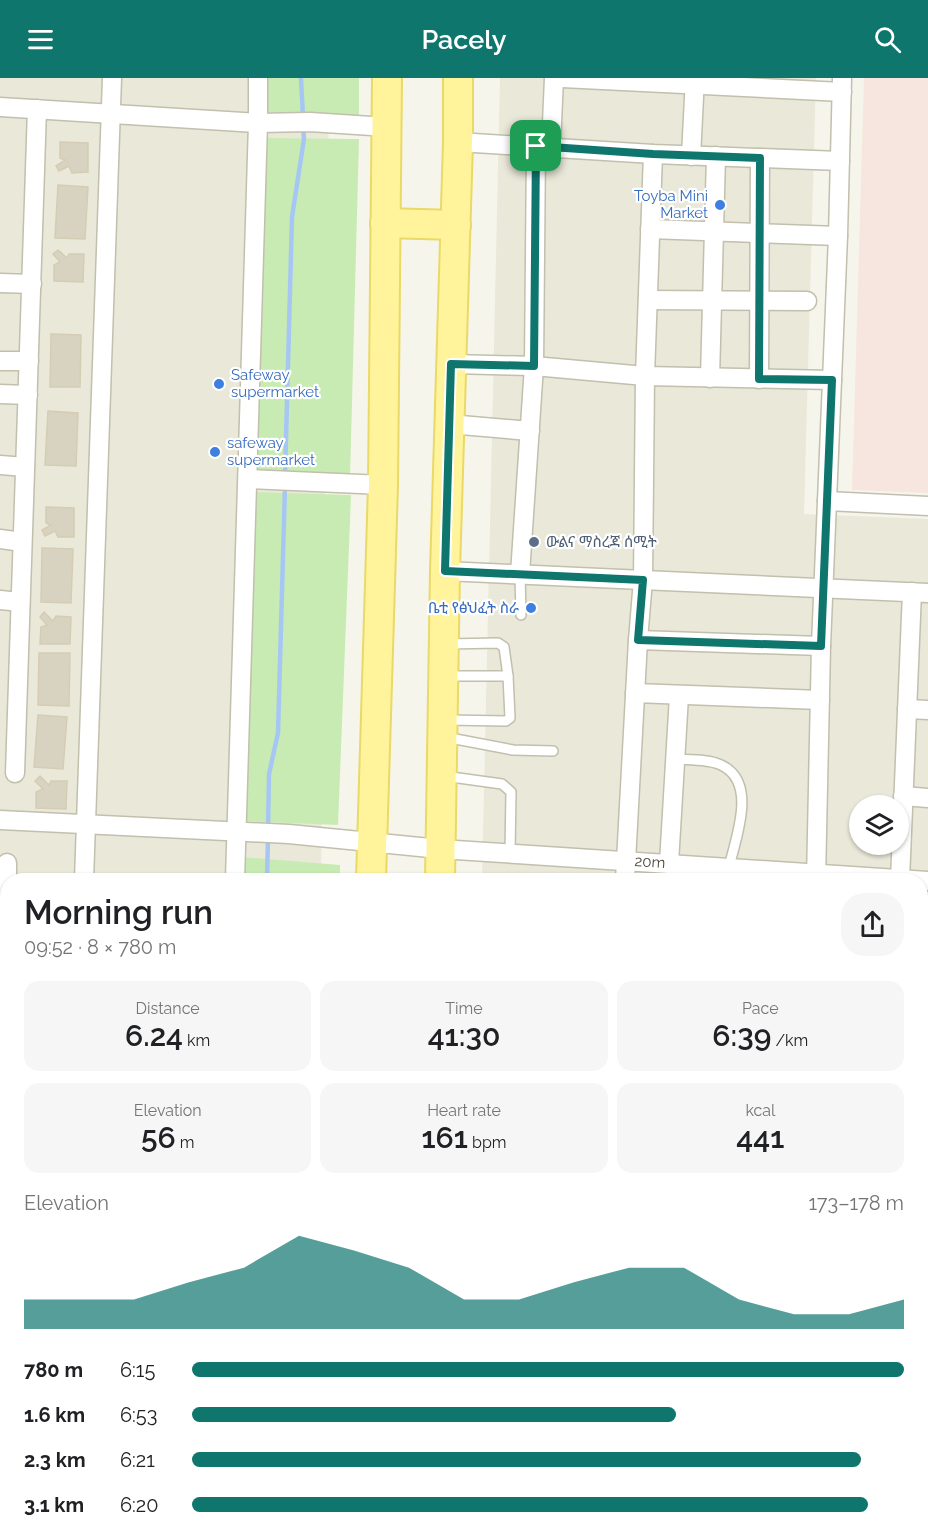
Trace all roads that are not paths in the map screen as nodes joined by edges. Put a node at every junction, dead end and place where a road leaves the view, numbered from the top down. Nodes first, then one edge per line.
1 (112, 78) edge
2 (258, 78) edge
3 (387, 78) edge
4 (458, 78) edge
5 (554, 78) edge
6 (562, 78) edge
7 (695, 82) edge
8 (842, 85) edge
9 (0, 107) edge
10 (37, 109) junction
11 (112, 113) junction
12 (258, 123) junction
13 (387, 127) junction
14 (458, 142) junction
15 (543, 146) junction
16 (653, 154) junction
17 (691, 156) junction
18 (716, 156) junction
19 (760, 158) junction
20 (840, 161) junction
21 (386, 223) junction
22 (456, 225) junction
23 (650, 230) junction
24 (714, 231) junction
25 (760, 233) junction
26 (838, 236) junction
27 (0, 283) edge
28 (32, 284) junction
29 (648, 300) junction
30 (712, 301) junction
31 (760, 301) junction
32 (807, 302) dead end
33 (0, 361) edge
34 (29, 361) junction
35 (451, 364) junction
36 (534, 366) junction
37 (645, 376) junction
38 (710, 378) junction
39 (759, 379) junction
40 (832, 380) junction
41 (0, 394) edge
42 (28, 394) junction
43 (449, 424) junction
44 (530, 431) junction
45 (0, 465) edge
46 (25, 467) junction
47 (248, 479) junction
48 (383, 485) junction
49 (827, 501) junction
50 (928, 506) edge
51 (0, 539) edge
52 (22, 542) junction
53 (445, 571) junction
54 (520, 574) junction
55 (643, 580) junction
56 (823, 588) junction
57 (920, 592) edge
58 (0, 600) edge
59 (20, 602) junction
60 (521, 615) dead end
61 (638, 640) junction
62 (444, 644) junction
63 (821, 646) junction
64 (9, 670) edge
65 (444, 676) junction
66 (508, 676) junction
67 (635, 693) junction
68 (679, 696) junction
69 (820, 700) junction
70 (907, 709) junction
71 (928, 711) edge
72 (443, 728) junction
73 (7, 737) edge
74 (554, 751) dead end
75 (675, 759) junction
76 (15, 773) dead end
77 (442, 776) junction
78 (903, 795) edge
79 (909, 796) edge
80 (928, 798) edge
81 (0, 820) edge
82 (86, 825) junction
83 (236, 832) junction
84 (372, 843) junction
85 (440, 849) junction
86 (510, 853) junction
87 (901, 855) edge
88 (626, 860) junction
89 (7, 863) dead end
90 (669, 863) junction
91 (729, 867) junction
92 (6, 873) edge
93 (84, 873) edge
94 (235, 873) edge
95 (371, 873) edge
96 (440, 873) edge
97 (625, 873) edge
98 (781, 873) edge
99 (816, 873) edge
100 (900, 873) edge

1 - 11 street
2 - 12 street
3 - 13 main road
4 - 14 main road
5 - 15 street
6 - 7 street
7 - 8 street
7 - 17 street
8 - 20 street
9 - 10 street
10 - 11 street
10 - 28 street
11 - 12 street
11 - 82 street
12 - 13 street
12 - 47 street
13 - 21 main road
14 - 15 street
14 - 22 main road
15 - 16 street
15 - 36 street
16 - 17 street
16 - 23 street
17 - 18 street
18 - 19 street
18 - 24 street
19 - 20 street
19 - 25 street
20 - 26 street
21 - 22 main road
21 - 48 main road
22 - 35 main road
23 - 24 street
23 - 29 street
24 - 25 street
24 - 30 street
25 - 26 street
25 - 31 street
26 - 40 street
27 - 28 street
28 - 34 street
29 - 30 street
29 - 37 street
30 - 31 street
30 - 38 street
31 - 32 street
31 - 39 street
33 - 34 street
34 - 42 street
35 - 36 street
35 - 43 main road
36 - 37 street
36 - 44 street
37 - 38 street
37 - 55 street
38 - 39 street
39 - 40 street
40 - 49 street
41 - 42 street
42 - 46 street
43 - 44 street
43 - 53 main road
44 - 54 street
45 - 46 street
46 - 52 street
47 - 48 street
47 - 83 street
48 - 84 main road
49 - 50 street
49 - 56 street
51 - 52 street
52 - 59 street
53 - 54 street
53 - 62 main road
54 - 55 street
54 - 60 lane
55 - 56 street
55 - 61 street
56 - 57 street
56 - 63 street
57 - 70 street
58 - 59 street
59 - 64 street
61 - 63 street
61 - 67 street
62 - 65 main road
62 - 66 lane
63 - 69 street
64 - 73 street
65 - 66 lane
65 - 72 main road
66 - 72 lane
67 - 68 street
67 - 88 street
68 - 69 street
68 - 75 street
69 - 99 street
70 - 71 street
70 - 78 street
72 - 74 lane
72 - 77 main road
73 - 76 street
75 - 90 street
75 - 91 lane
77 - 85 main road
77 - 86 lane
79 - 80 street
81 - 82 street, 20m
82 - 83 street, 20m
82 - 93 street
83 - 84 street, 20m
83 - 94 street
84 - 85 street, 20m
84 - 95 main road
85 - 86 street, 20m
85 - 96 main road
86 - 88 street, 20m
87 - 100 street
88 - 90 street, 20m
88 - 97 street
89 - 92 street
90 - 91 street, 20m
91 - 98 street, 20m

